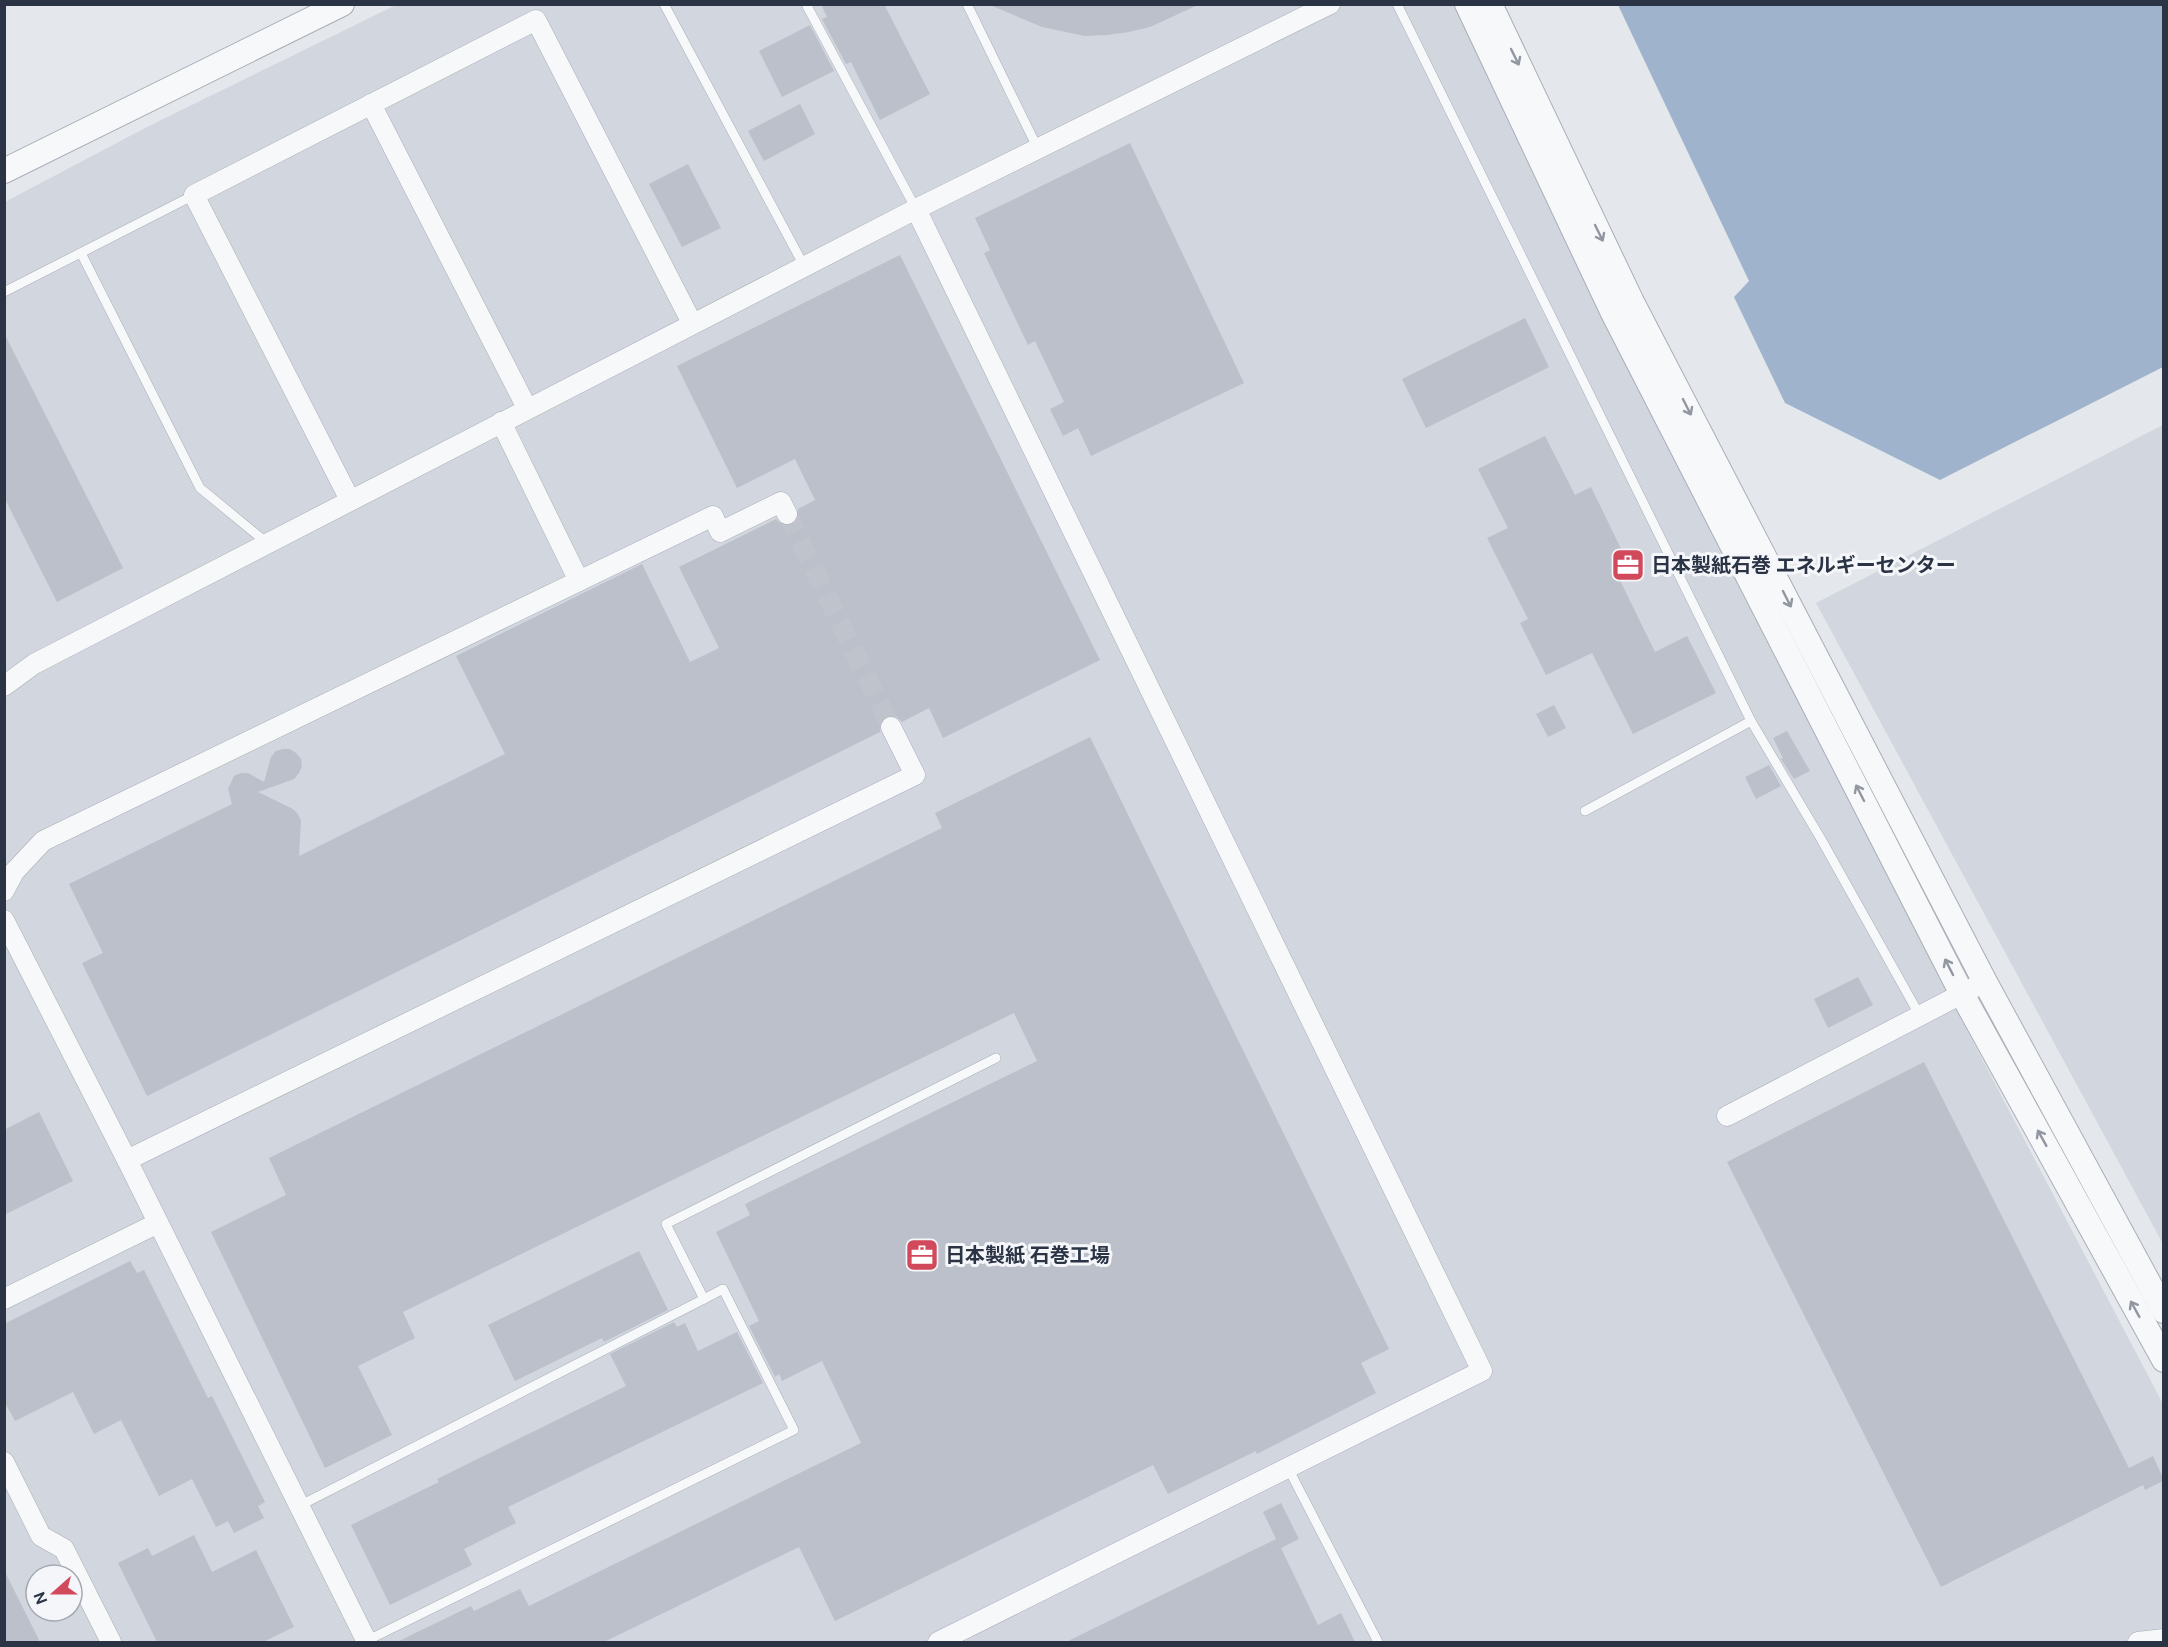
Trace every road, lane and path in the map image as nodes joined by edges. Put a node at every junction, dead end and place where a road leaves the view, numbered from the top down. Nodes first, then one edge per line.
1 (342, 4) edge
2 (664, 4) edge
3 (967, 4) edge
4 (1330, 4) edge
5 (1397, 4) edge
6 (1467, 4) edge
7 (1490, 4) edge
8 (807, 6) edge
9 (371, 104) junction
10 (1038, 149) junction
11 (4, 171) edge
12 (194, 195) junction
13 (916, 209) junction
14 (81, 253) junction
15 (804, 266) junction
16 (4, 292) edge
17 (692, 323) junction
18 (527, 408) junction
19 (501, 422) junction
20 (350, 500) junction
21 (787, 514) dead end
22 (267, 543) junction
23 (579, 581) junction
24 (4, 686) edge
25 (1751, 721) junction
26 (891, 727) tunnel mouth
27 (1585, 811) dead end
28 (4, 891) edge
29 (4, 920) edge
30 (1985, 982) junction
31 (1962, 994) junction
32 (1920, 1016) junction
33 (996, 1058) dead end
34 (1727, 1116) dead end
35 (127, 1160) junction
36 (158, 1223) junction
37 (4, 1299) edge
38 (704, 1299) junction
39 (2163, 1311) edge
40 (2163, 1360) edge
41 (4, 1462) edge
42 (1288, 1468) junction
43 (299, 1506) junction
44 (2163, 1640) edge
45 (111, 1642) edge
46 (366, 1642) edge
47 (938, 1642) edge
48 (1378, 1642) edge
49 (2138, 1642) edge

1 - 11 street
2 - 15 lane
3 - 10 lane
4 - 10 street
5 - 25 lane
31 -> 6 street
7 -> 30 street
8 - 13 lane
9 - 12 street
9 - 17 street
9 - 18 street
10 - 13 street
12 - 14 lane
12 - 20 street
13 - 15 street
13 - 42 street
14 - 16 lane
14 - 22 lane
15 - 17 street
17 - 18 street
18 - 19 street
19 - 20 street
19 - 23 street
20 - 22 street
21 - 23 street
22 - 24 street
23 - 28 street
25 - 27 lane
25 - 32 lane
26 - 35 street
29 - 35 street
30 - 31 street
30 - 39 street
31 - 32 street
40 -> 31 street
32 - 34 street
33 - 38 lane
35 - 36 street
36 - 37 street
36 - 43 street
38 - 43 lane
38 - 46 lane
41 - 45 street
42 - 47 street
42 - 48 lane
43 - 46 street
44 - 49 street

